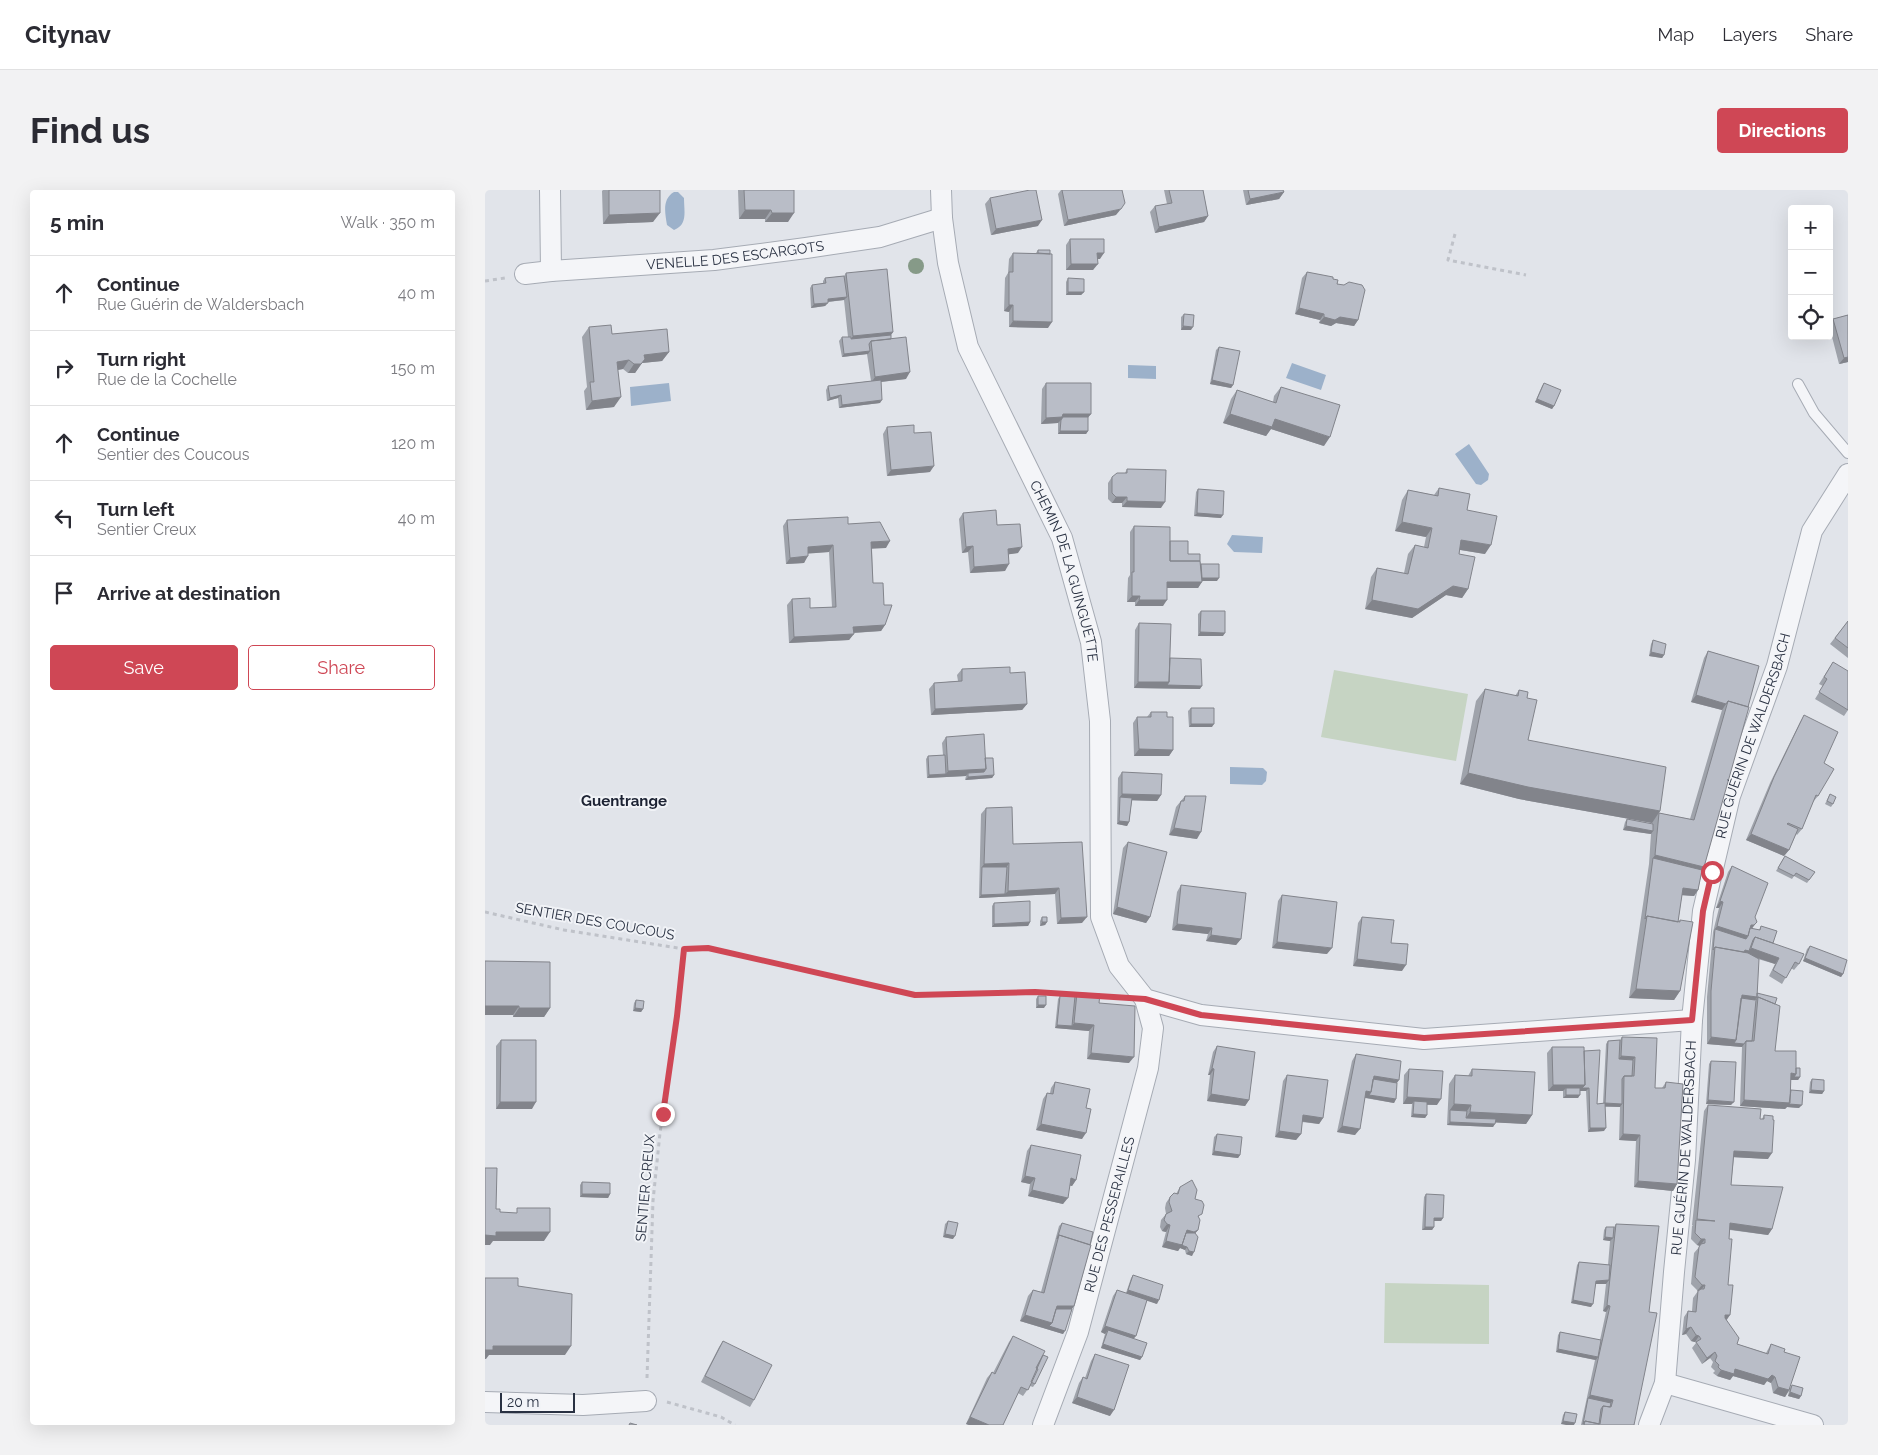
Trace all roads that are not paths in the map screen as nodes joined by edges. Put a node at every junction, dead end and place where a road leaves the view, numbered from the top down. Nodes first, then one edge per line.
1 (550, 190) edge
2 (941, 190) edge
3 (941, 218) junction
4 (551, 271) junction
5 (525, 274) dead end
6 (1798, 384) dead end
7 (1848, 453) edge
8 (1848, 474) edge
9 (1145, 999) junction
10 (1692, 1020) junction
11 (1665, 1383) junction
12 (646, 1401) road end
13 (485, 1402) edge
14 (1043, 1425) edge
15 (1649, 1425) edge
16 (1813, 1425) edge

1 - 4 street
2 - 3 street, CHEMIN DE LA GUINGUETTE
3 - 4 street, VENELLE DES ESCARGOTS
3 - 9 street, CHEMIN DE LA GUINGUETTE
4 - 5 street, VENELLE DES ESCARGOTS
6 - 7 lane
8 - 10 street, RUE GUÉRIN DE WALDERSBACH
9 - 10 street
9 - 14 street, RUE DES PESSERAILLES
10 - 11 street, RUE GUÉRIN DE WALDERSBACH
11 - 15 street, RUE GUÉRIN DE WALDERSBACH
11 - 16 street
12 - 13 street

